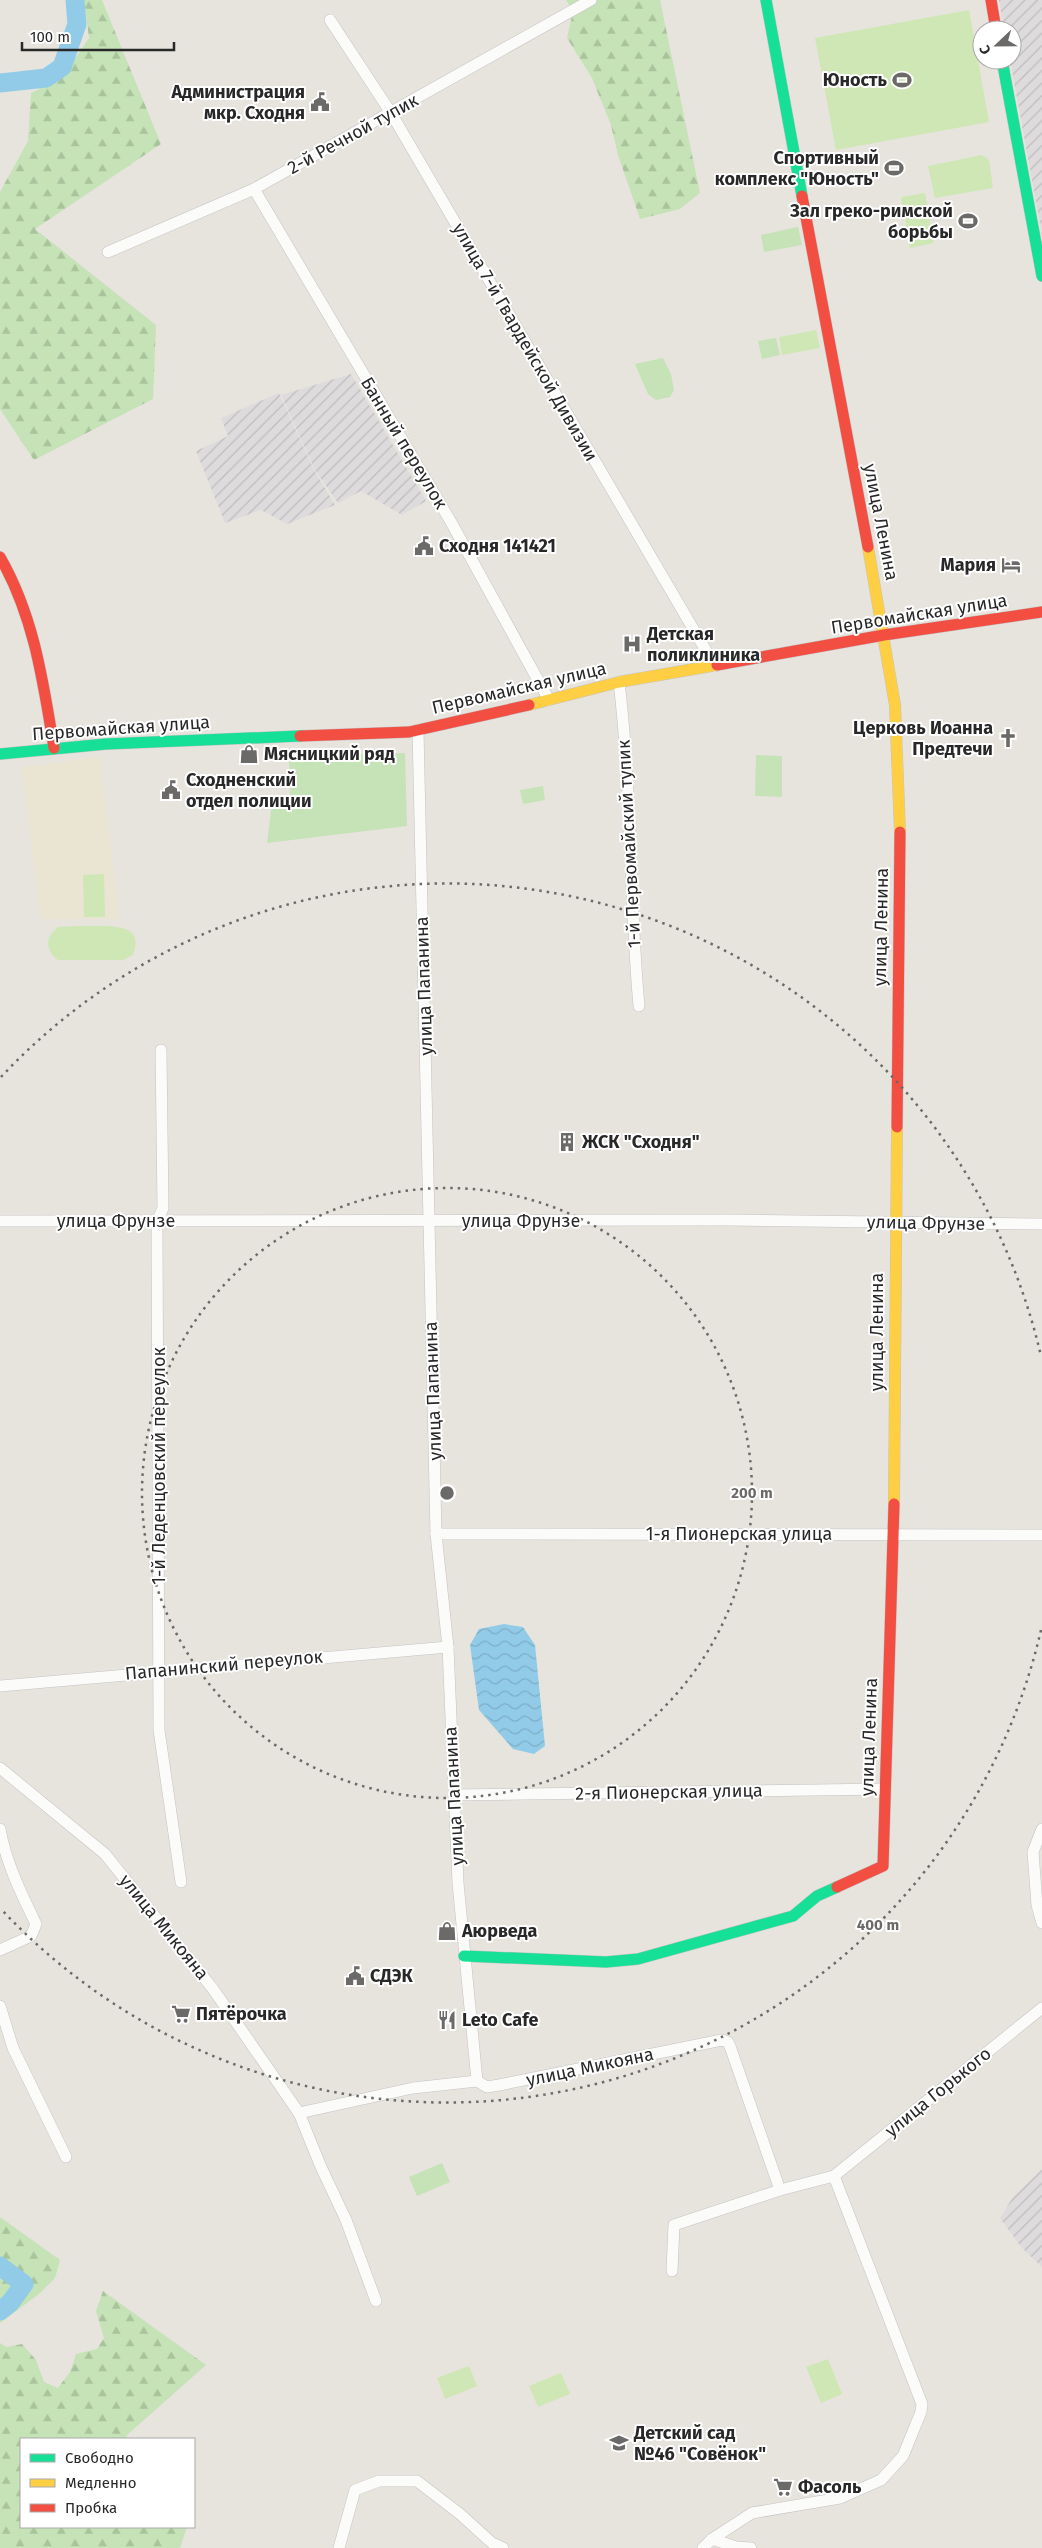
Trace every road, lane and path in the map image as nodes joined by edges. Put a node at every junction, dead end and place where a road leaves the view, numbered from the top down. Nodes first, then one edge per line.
1 (591, 0) edge
2 (766, 0) edge
3 (991, 0) edge
4 (330, 20) dead end
5 (994, 20) edge
6 (1004, 70) edge
7 (391, 113) junction
8 (254, 189) junction
9 (108, 252) dead end
10 (1042, 276) edge
11 (0, 557) edge
12 (1042, 612) edge
13 (884, 635) junction
14 (715, 666) junction
15 (619, 682) junction
16 (550, 700) junction
17 (418, 730) junction
18 (54, 748) junction
19 (0, 754) edge
20 (639, 1006) dead end
21 (161, 1050) dead end
22 (0, 1221) edge
23 (428, 1221) junction
24 (157, 1222) junction
25 (896, 1223) junction
26 (1042, 1224) edge
27 (436, 1534) junction
28 (894, 1535) junction
29 (1042, 1536) edge
30 (448, 1647) junction
31 (160, 1670) junction
32 (0, 1686) edge
33 (0, 1768) edge
34 (885, 1789) junction
35 (454, 1795) junction
36 (0, 1829) edge
37 (1042, 1829) edge
38 (181, 1882) dead end
39 (1042, 1924) edge
40 (0, 1950) edge
41 (464, 1956) junction
42 (0, 2006) edge
43 (1042, 2008) edge
44 (477, 2081) junction
45 (299, 2113) junction
46 (66, 2157) dead end
47 (834, 2176) junction
48 (780, 2190) junction
49 (672, 2271) dead end
50 (376, 2301) dead end
51 (712, 2538) junction
52 (492, 2546) edge
53 (339, 2548) edge
54 (503, 2548) edge
55 (703, 2548) edge
56 (751, 2548) edge

1 - 7 street, 2-й Речной тупик
2 - 13 street, улица Ленина
3 - 5 street
4 - 7 street, улица 7-й Гвардейской Дивизии
6 - 10 street
7 - 8 street, 2-й Речной тупик
7 - 14 street, улица 7-й Гвардейской Дивизии
8 - 9 street, 2-й Речной тупик
8 - 16 street, Банный переулок
11 - 18 street
12 - 13 street, Первомайская улица
13 - 14 street, Первомайская улица
13 - 25 street, улица Ленина
14 - 15 street, Первомайская улица
15 - 16 street, Первомайская улица
15 - 20 street, 1-й Первомайский тупик
16 - 17 street, Первомайская улица
17 - 18 street, Первомайская улица
17 - 23 street, улица Папанина
18 - 19 street, Первомайская улица
21 - 24 street, 1-й Леденцовский переулок
22 - 24 street, улица Фрунзе
23 - 24 street, улица Фрунзе
23 - 25 street, улица Фрунзе
23 - 27 street, улица Папанина
24 - 31 street, 1-й Леденцовский переулок
25 - 26 street, улица Фрунзе
25 - 28 street, улица Ленина
27 - 28 street, 1-я Пионерская улица
27 - 30 street, улица Папанина
28 - 29 street, 1-я Пионерская улица
28 - 34 street, улица Ленина
30 - 31 street, Папанинский переулок
30 - 35 street, улица Папанина
31 - 32 street, Папанинский переулок
31 - 38 street, 1-й Леденцовский переулок
33 - 45 street, улица Микояна
34 - 35 street, 2-я Пионерская улица
34 - 41 street, улица Ленина
35 - 41 street, улица Папанина
36 - 40 street
37 - 39 street
41 - 44 street, улица Папанина
42 - 46 street
43 - 47 street, улица Горького
44 - 45 street, улица Микояна
44 - 48 street, улица Микояна
45 - 50 street, улица Микояна
47 - 48 street, улица Горького
47 - 51 street
48 - 49 street, улица Горького
51 - 55 street
51 - 56 street
52 - 53 street
52 - 54 street

